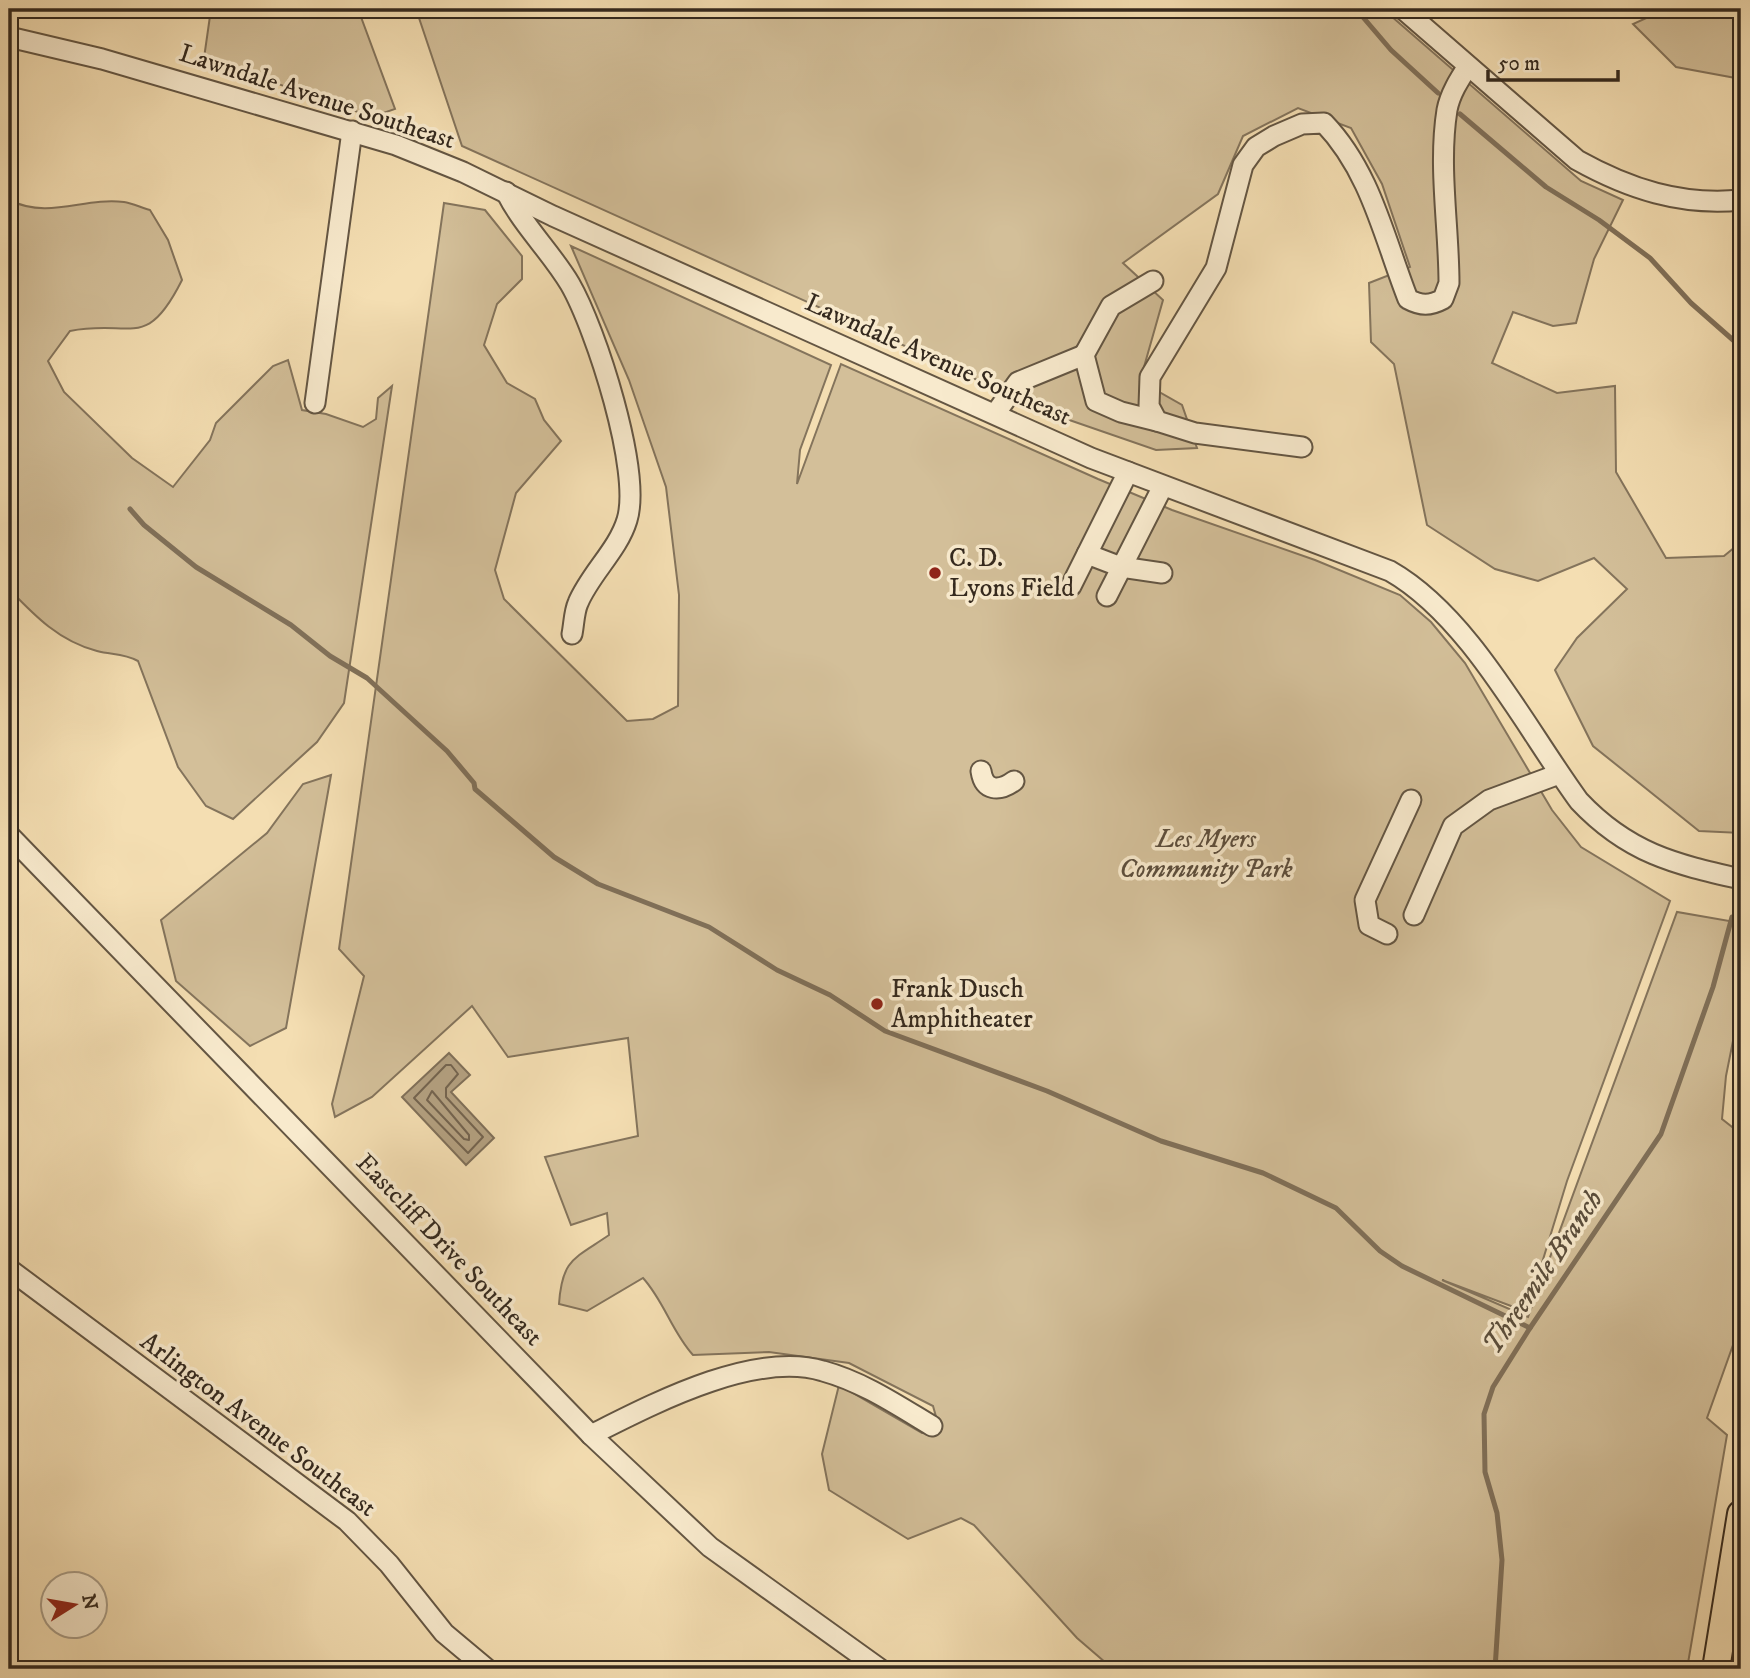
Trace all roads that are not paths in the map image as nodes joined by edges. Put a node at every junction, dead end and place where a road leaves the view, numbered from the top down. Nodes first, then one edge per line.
1 (1402, 9) edge
2 (9, 37) edge
3 (1468, 66) junction
4 (352, 131) junction
5 (506, 192) junction
6 (1741, 200) edge
7 (1153, 281) dead end
8 (1084, 355) junction
9 (315, 402) dead end
10 (995, 414) junction
11 (1157, 421) junction
12 (1302, 447) dead end
13 (1128, 472) junction
14 (1163, 486) junction
15 (1087, 554) junction
16 (1121, 567) junction
17 (1162, 573) dead end
18 (1071, 586) dead end
19 (1107, 596) dead end
20 (572, 634) dead end
21 (981, 771) dead end
22 (1559, 774) junction
23 (1014, 781) dead end
24 (1411, 800) dead end
25 (9, 835) edge
26 (1741, 878) edge
27 (1414, 915) dead end
28 (1387, 934) dead end
29 (9, 1269) edge
30 (932, 1426) dead end
31 (591, 1435) junction
32 (1741, 1514) edge
33 (487, 1669) edge
34 (880, 1669) edge
35 (1716, 1669) edge

1 - 3 street
2 - 4 street, Lawndale Avenue Southeast
3 - 6 street
3 - 11 street
4 - 5 street, Lawndale Avenue Southeast
4 - 9 street
5 - 10 street, Lawndale Avenue Southeast
5 - 20 street
7 - 8 street
8 - 10 street
8 - 11 street
10 - 13 street, Lawndale Avenue Southeast
11 - 12 street
13 - 14 street, Lawndale Avenue Southeast
13 - 15 street
14 - 16 street
14 - 22 street, Lawndale Avenue Southeast
15 - 16 street
15 - 18 street
16 - 17 street
16 - 19 street
21 - 23 street
22 - 26 street, Lawndale Avenue Southeast
22 - 27 street
24 - 28 street
25 - 31 street, Eastcliff Drive Southeast
29 - 33 street, Arlington Avenue Southeast
30 - 31 street
31 - 34 street, Eastcliff Drive Southeast
32 - 35 main road

